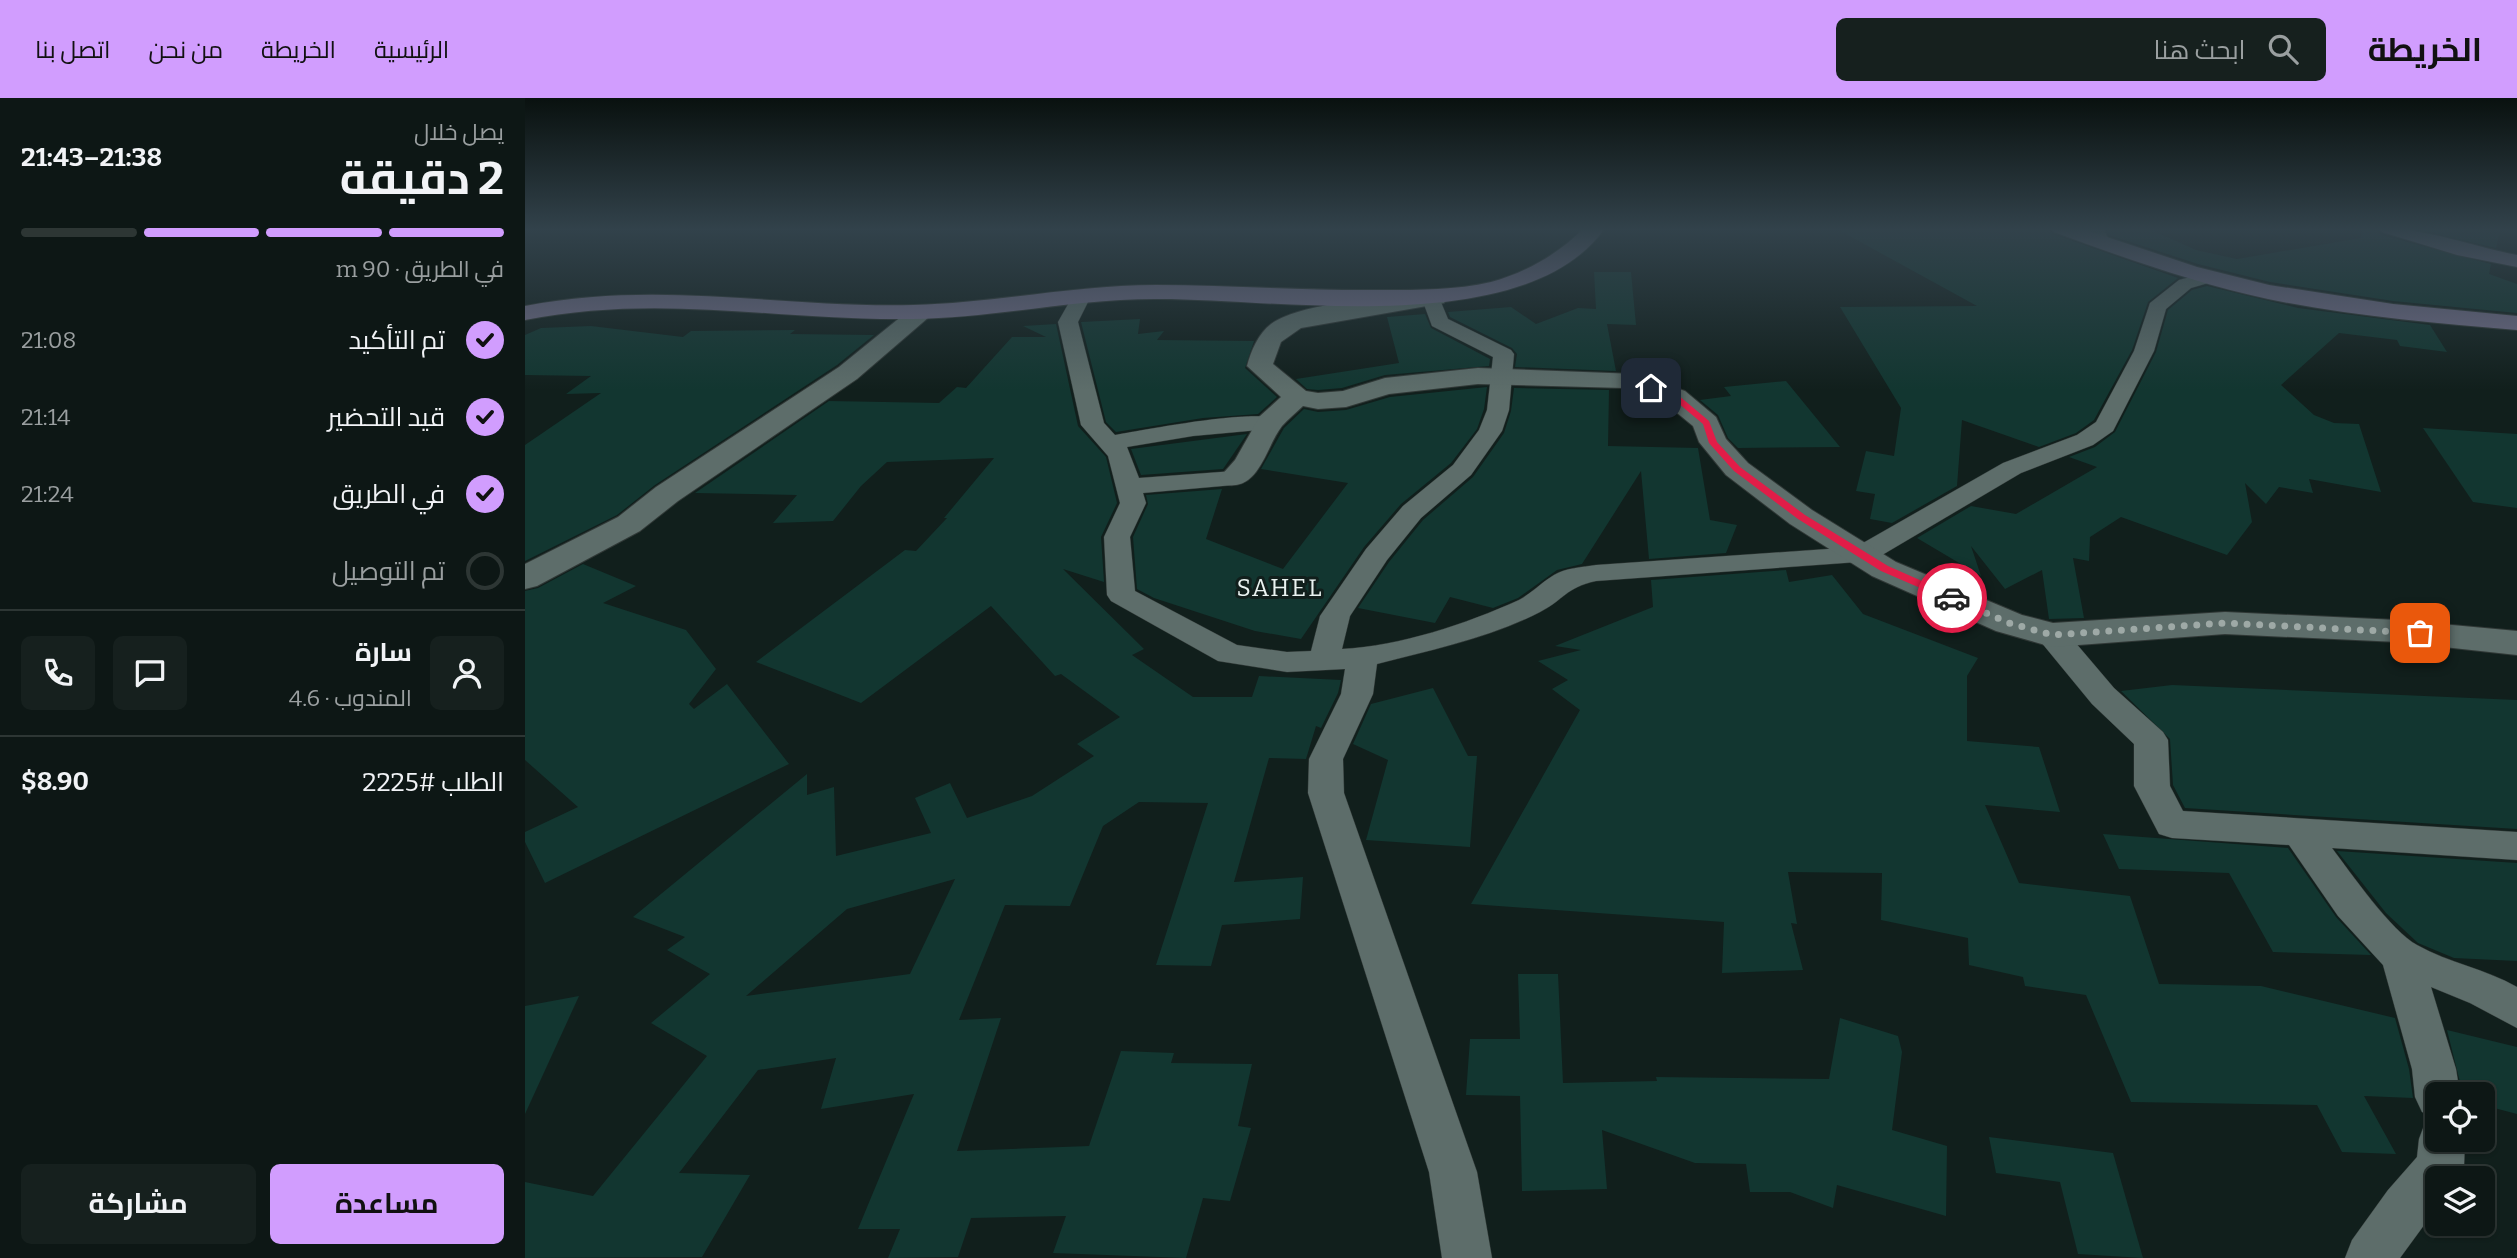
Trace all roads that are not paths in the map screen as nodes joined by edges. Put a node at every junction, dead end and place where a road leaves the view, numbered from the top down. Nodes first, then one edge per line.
1 (1512, 282) edge
2 (2191, 282) edge
3 (2229, 282) edge
4 (1082, 296) junction
5 (1440, 297) junction
6 (921, 312) junction
7 (525, 313) edge
8 (2517, 323) edge
9 (1503, 377) junction
10 (1297, 397) junction
11 (1270, 422) junction
12 (1110, 443) junction
13 (1234, 478) joint
14 (1131, 486) junction
15 (1862, 555) junction
16 (525, 579) edge
17 (2052, 635) junction
18 (2517, 643) edge
19 (1343, 659) junction
20 (2299, 832) junction
21 (2517, 846) edge
22 (2401, 957) junction
23 (2517, 1009) edge
24 (2436, 1082) edge
25 (2441, 1152) edge
26 (1467, 1258) edge
27 (2370, 1258) edge

1 - 5 main road
2 - 15 street
3 - 8 main road
4 - 5 main road
4 - 6 main road
4 - 12 street
5 - 9 street
5 - 10 street
6 - 7 main road
6 - 16 street
9 - 10 street
9 - 15 street
9 - 19 street
10 - 11 street
11 - 12 street
11 - 13 street
12 - 14 street
13 - 14 street
14 - 19 street
15 - 17 street
15 - 19 street
17 - 18 street
17 - 20 street
19 - 26 street
20 - 21 street
20 - 22 street
22 - 23 street
22 - 24 street
25 - 27 street

